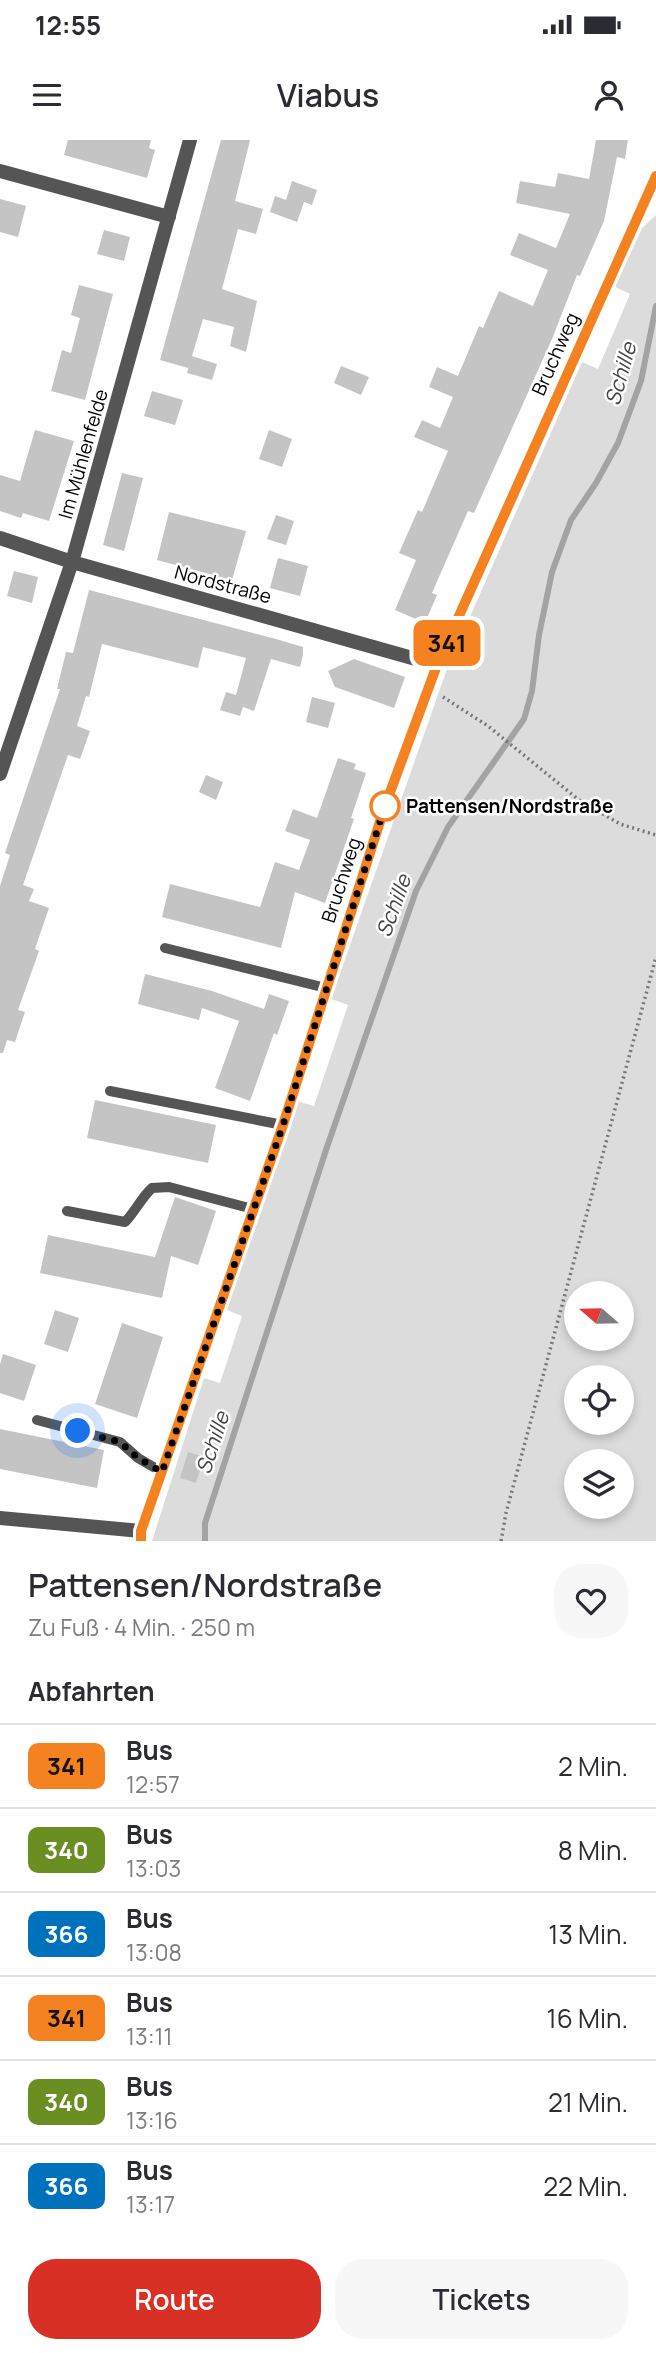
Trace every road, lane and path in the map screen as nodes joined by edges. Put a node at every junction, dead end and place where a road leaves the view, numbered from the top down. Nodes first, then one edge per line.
1 (190, 140) edge
2 (0, 171) edge
3 (656, 176) edge
4 (656, 198) edge
5 (640, 211) junction
6 (169, 217) junction
7 (0, 538) edge
8 (72, 562) junction
9 (437, 665) junction
10 (428, 691) junction
11 (0, 774) edge
12 (656, 835) edge
13 (164, 948) dead end
14 (656, 957) edge
15 (326, 988) junction
16 (110, 1091) dead end
17 (283, 1125) junction
18 (253, 1209) junction
19 (66, 1211) dead end
20 (37, 1420) dead end
21 (162, 1472) junction
22 (0, 1518) edge
23 (141, 1536) edge
24 (501, 1541) edge

1 - 6 street, Im Mühlenfelde
2 - 6 street
3 - 5 street, Bruchweg
4 - 5 street, Bruchweg
5 - 9 street, Bruchweg
6 - 8 street, Im Mühlenfelde
7 - 8 street, Nordstraße
8 - 9 street, Nordstraße
8 - 11 street, Im Mühlenfelde
9 - 10 street, Bruchweg
10 - 12 path
10 - 15 street, Bruchweg
13 - 15 lane
14 - 24 path
15 - 17 street, Bruchweg
16 - 17 lane
17 - 18 street, Bruchweg
18 - 19 lane
18 - 21 street, Bruchweg
20 - 21 lane
21 - 23 street, Bruchweg
22 - 23 street

